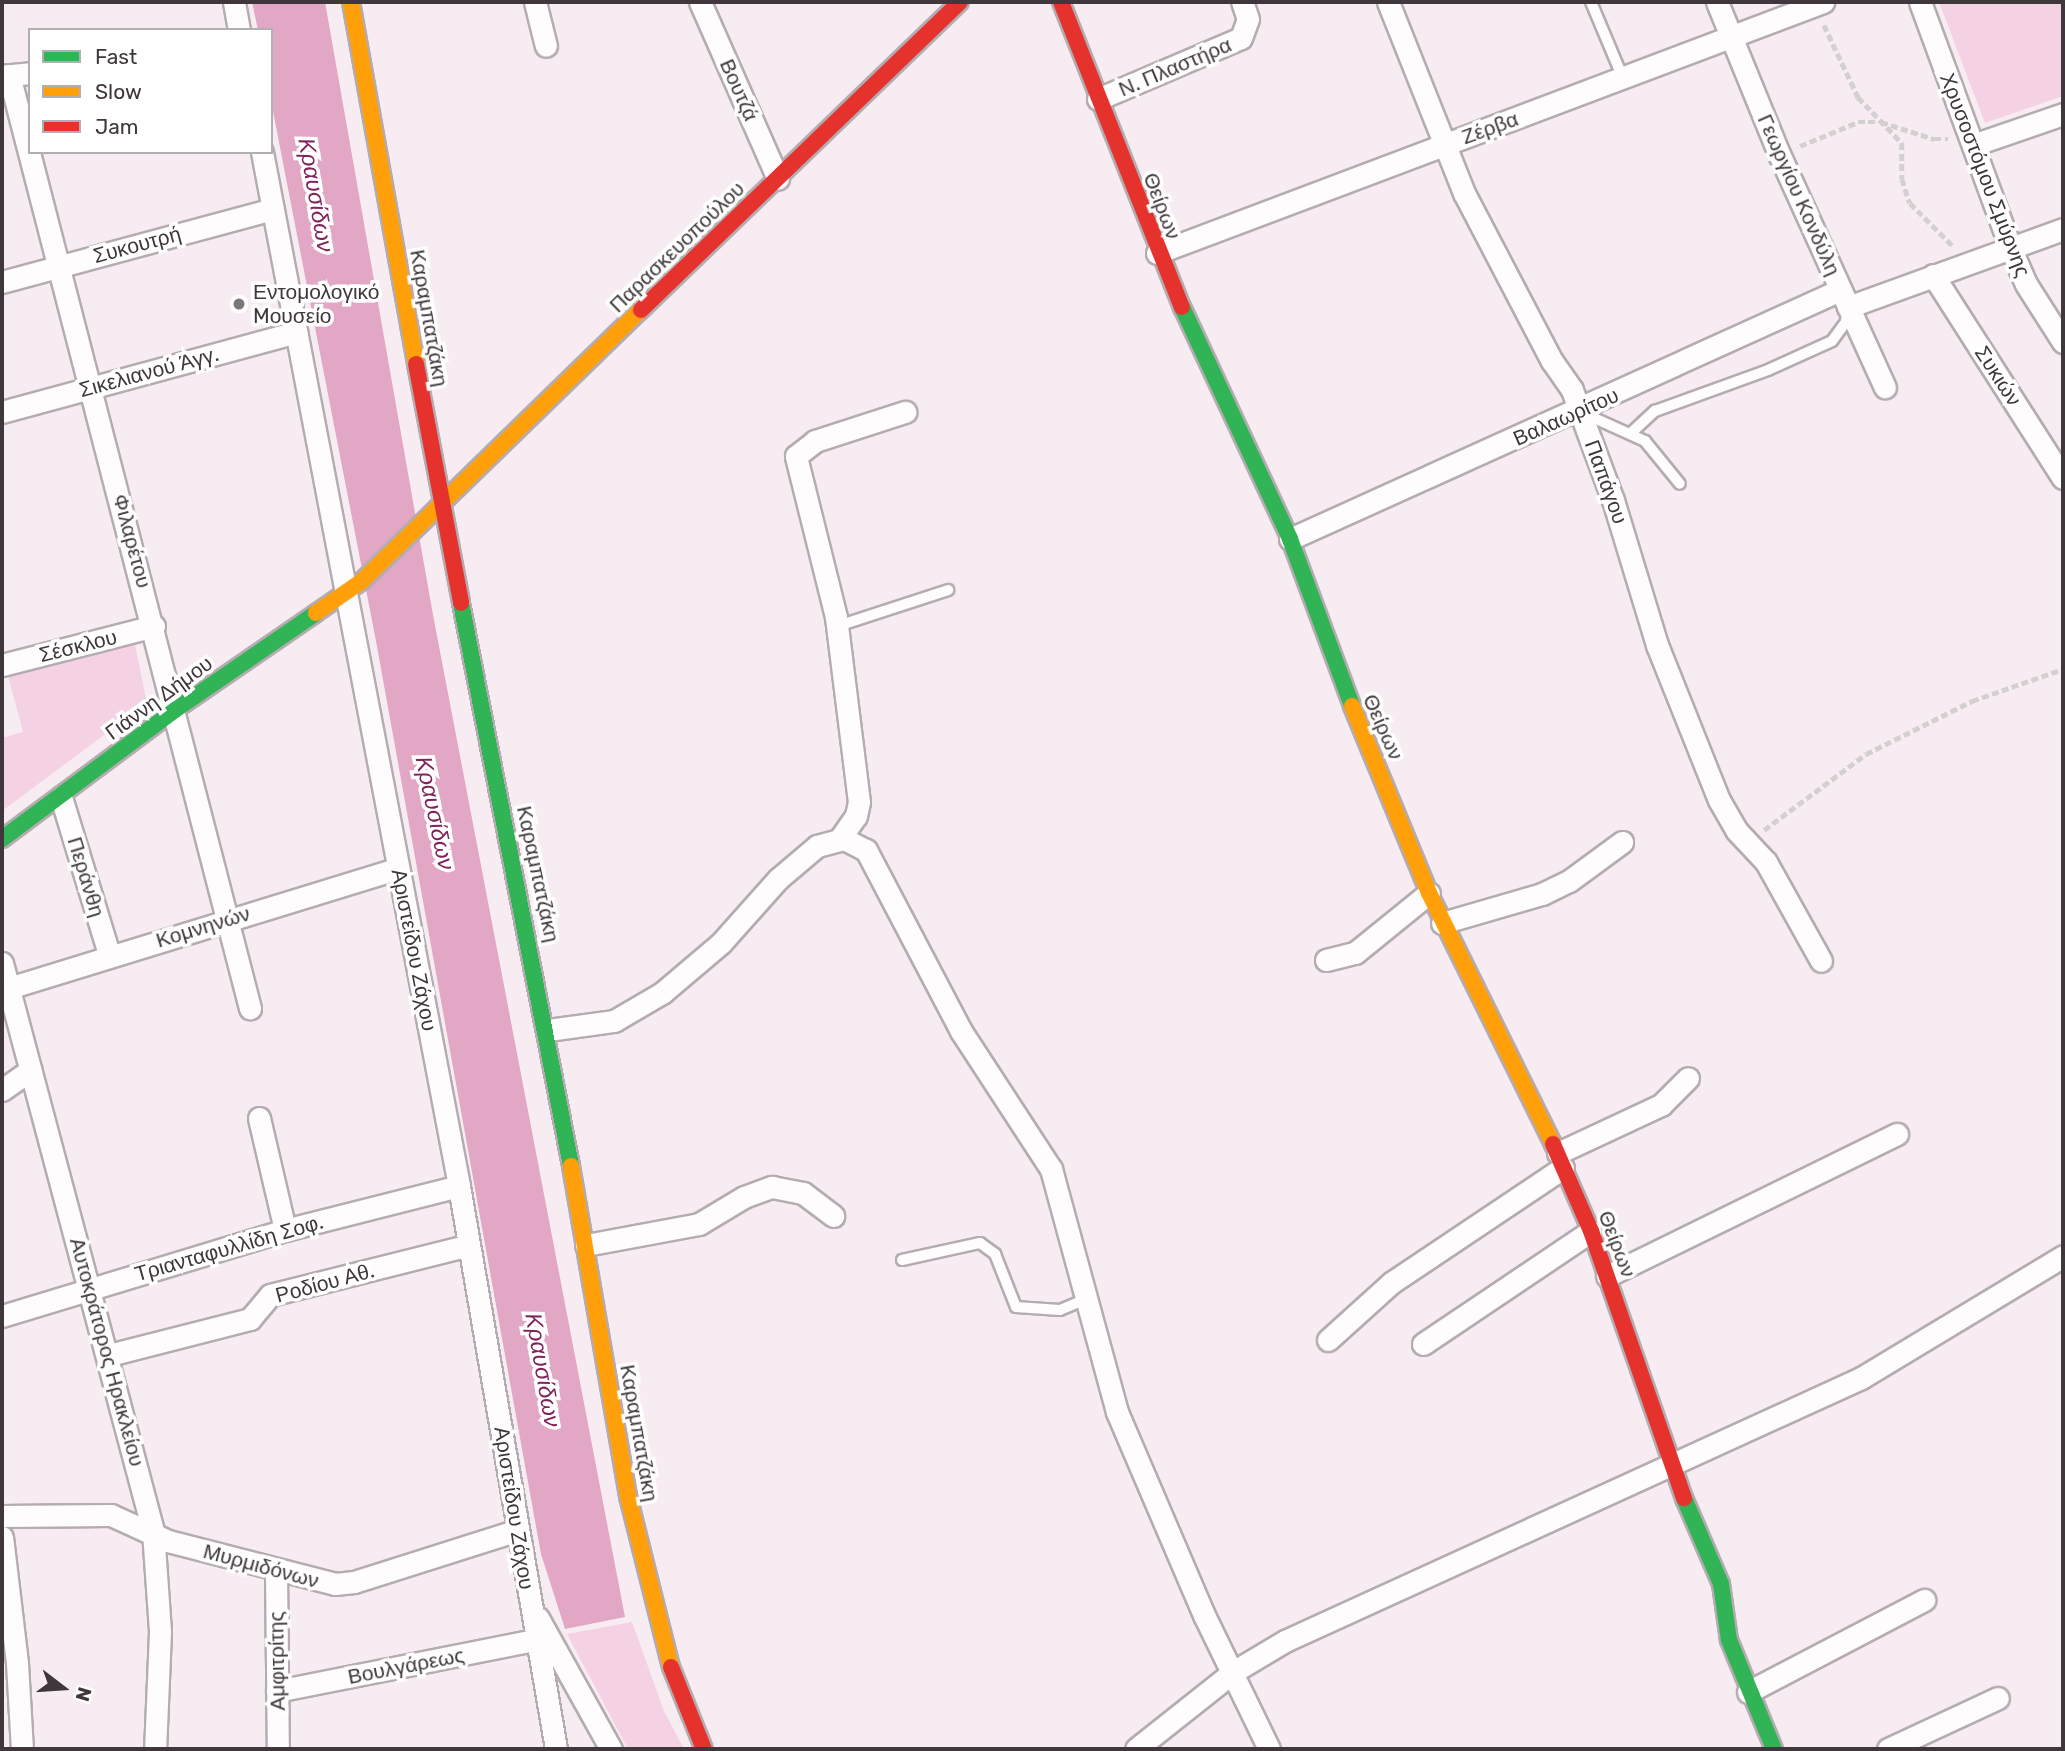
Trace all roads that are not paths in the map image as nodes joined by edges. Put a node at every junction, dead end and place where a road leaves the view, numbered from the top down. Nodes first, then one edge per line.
1 (234, 2) edge
2 (351, 2) edge
3 (535, 2) edge
4 (700, 2) edge
5 (960, 2) edge
6 (1061, 2) edge
7 (1242, 2) edge
8 (1388, 2) edge
9 (1591, 2) edge
10 (1717, 2) edge
11 (1920, 2) edge
12 (1819, 3) edge
13 (239, 28) edge
14 (1731, 36) junction
15 (547, 46) dead end
16 (13, 74) edge
17 (1623, 78) junction
18 (1098, 99) junction
19 (2063, 114) edge
20 (28, 135) edge
21 (1970, 138) junction
22 (1443, 145) junction
23 (33, 154) edge
24 (262, 154) edge
25 (778, 179) junction
26 (272, 209) junction
27 (2063, 229) edge
28 (2010, 247) junction
29 (1157, 253) junction
30 (60, 266) junction
31 (1933, 275) junction
32 (2, 282) edge
33 (1844, 298) junction
34 (296, 332) junction
35 (2063, 342) edge
36 (92, 387) junction
37 (1885, 387) dead end
38 (1580, 411) junction
39 (2, 412) edge
40 (905, 412) dead end
41 (1630, 433) junction
42 (2063, 478) edge
43 (1680, 484) dead end
44 (441, 504) junction
45 (1290, 539) junction
46 (362, 581) joint
47 (948, 590) dead end
48 (344, 594) junction
49 (154, 626) junction
50 (838, 626) junction
51 (2, 665) edge
52 (175, 710) junction
53 (61, 797) junction
54 (2, 839) edge
55 (839, 840) junction
56 (1622, 842) dead end
57 (398, 868) junction
58 (1429, 893) junction
59 (227, 920) junction
60 (1442, 923) junction
61 (110, 957) junction
62 (1326, 961) dead end
63 (1821, 961) dead end
64 (2, 963) edge
65 (9, 988) junction
66 (250, 1008) dead end
67 (548, 1030) junction
68 (31, 1070) junction
69 (1688, 1077) dead end
70 (2, 1090) edge
71 (259, 1118) dead end
72 (1897, 1134) dead end
73 (1560, 1161) junction
74 (459, 1186) junction
75 (833, 1216) dead end
76 (285, 1230) junction
77 (1591, 1231) junction
78 (469, 1245) junction
79 (586, 1245) junction
80 (2063, 1256) edge
81 (902, 1260) dead end
82 (1607, 1276) junction
83 (90, 1289) junction
84 (1088, 1298) junction
85 (2, 1317) edge
86 (1328, 1340) dead end
87 (1423, 1344) dead end
88 (109, 1356) junction
89 (1671, 1466) junction
90 (2, 1516) edge
91 (519, 1530) junction
92 (153, 1531) junction
93 (2, 1536) edge
94 (276, 1572) junction
95 (526, 1579) junction
96 (1924, 1600) dead end
97 (534, 1640) junction
98 (1233, 1672) junction
99 (10, 1680) edge
100 (278, 1691) junction
101 (1748, 1692) junction
102 (1998, 1698) dead end
103 (22, 1749) edge
104 (155, 1749) edge
105 (278, 1749) edge
106 (556, 1749) edge
107 (611, 1749) edge
108 (704, 1749) edge
109 (1136, 1749) edge
110 (1269, 1749) edge
111 (1774, 1749) edge
112 (1888, 1749) edge

1 - 13 street
2 - 44 street, Καραμπατζάκη
3 - 15 street
4 - 25 street, Βουτζά
5 - 25 street, Παρασκευοπούλου
6 - 18 street, Θείρων
7 - 18 street, Ν. Πλαστήρα
8 - 22 street, Παπάγου
9 - 17 lane
10 - 14 street, Γεωργίου Κονδύλη
11 - 21 street, Χρυσοστόμου Σμύρνης
12 - 14 street, Ζέρβα
14 - 17 street, Ζέρβα
14 - 33 street, Γεωργίου Κονδύλη
16 - 20 street, Φιλαρέτου
17 - 22 street, Ζέρβα
18 - 29 street, Θείρων
19 - 21 street
21 - 28 street, Χρυσοστόμου Σμύρνης
22 - 29 street, Ζέρβα
22 - 38 street, Παπάγου
23 - 30 street, Φιλαρέτου
24 - 26 street, Αριστείδου Ζάχου
25 - 44 street, Παρασκευοπούλου
26 - 30 street, Συκουτρή
26 - 34 street, Αριστείδου Ζάχου
27 - 28 street, Βαλαωρίτου
28 - 31 street, Βαλαωρίτου
28 - 35 street, Χρυσοστόμου Σμύρνης
29 - 45 street, Θείρων
30 - 32 street, Συκουτρή
30 - 36 street, Φιλαρέτου
31 - 33 street, Βαλαωρίτου
31 - 42 street, Συκιών
33 - 37 street, Γεωργίου Κονδύλη
33 - 38 street, Βαλαωρίτου
33 - 41 lane, Βαλαωρίτου
34 - 36 street, Σικελιανού Άγγ.
34 - 48 street, Αριστείδου Ζάχου
36 - 39 street, Σικελιανού Άγγ.
36 - 49 street, Φιλαρέτου
38 - 41 lane
38 - 45 street, Βαλαωρίτου
38 - 63 street, Παπάγου
40 - 50 street
41 - 43 lane
44 - 46 street, Παρασκευοπούλου
44 - 67 street, Καραμπατζάκη
45 - 58 street, Θείρων
46 - 48 street, Γιάννη Δήμου
47 - 50 lane
48 - 52 street, Γιάννη Δήμου
48 - 57 street, Αριστείδου Ζάχου
49 - 51 street, Σέσκλου
49 - 52 street, Φιλαρέτου
50 - 55 street
52 - 53 street, Γιάννη Δήμου
52 - 59 street, Φιλαρέτου
53 - 54 street, Γιάννη Δήμου
53 - 61 street, Περάνθη
55 - 67 street
55 - 84 street
56 - 60 street
57 - 59 street, Κομνηνών
57 - 74 street, Αριστείδου Ζάχου
58 - 60 street, Θείρων
58 - 62 street
59 - 61 street, Κομνηνών
59 - 66 street, Φιλαρέτου
60 - 73 street, Θείρων
61 - 65 street, Κομνηνών
64 - 65 street, Αυτοκράτορος Ηρακλείου
65 - 68 street, Αυτοκράτορος Ηρακλείου
67 - 79 street, Καραμπατζάκη
68 - 70 street
68 - 83 street, Αυτοκράτορος Ηρακλείου
69 - 73 street
71 - 76 street
72 - 82 street
73 - 77 street, Θείρων
73 - 86 street
74 - 76 street, Τριανταφυλλίδη Σοφ.
74 - 78 street, Αριστείδου Ζάχου
75 - 79 street
76 - 83 street, Τριανταφυλλίδη Σοφ.
77 - 82 street, Θείρων
77 - 87 street
78 - 88 street, Ροδίου Αθ.
78 - 91 street, Αριστείδου Ζάχου
79 - 108 street, Καραμπατζάκη
80 - 89 street
81 - 84 lane
82 - 89 street, Θείρων
83 - 85 street, Τριανταφυλλίδη Σοφ.
83 - 88 street, Αυτοκράτορος Ηρακλείου
84 - 98 street
88 - 92 street, Αυτοκράτορος Ηρακλείου
89 - 98 street
89 - 101 street, Θείρων
90 - 92 street, Μυρμιδόνων
91 - 94 street, Μυρμιδόνων
91 - 95 street, Αριστείδου Ζάχου
92 - 94 street, Μυρμιδόνων
92 - 104 street, Αυτοκράτορος Ηρακλείου
93 - 99 street
94 - 100 street, Αμφιτρίτης
95 - 97 street, Αριστείδου Ζάχου
95 - 107 street
96 - 101 street
97 - 100 street, Βουλγάρεως
97 - 106 street, Αριστείδου Ζάχου
98 - 109 street
98 - 110 street
99 - 103 street
100 - 105 street, Αμφιτρίτης
101 - 111 street, Θείρων
102 - 112 street

